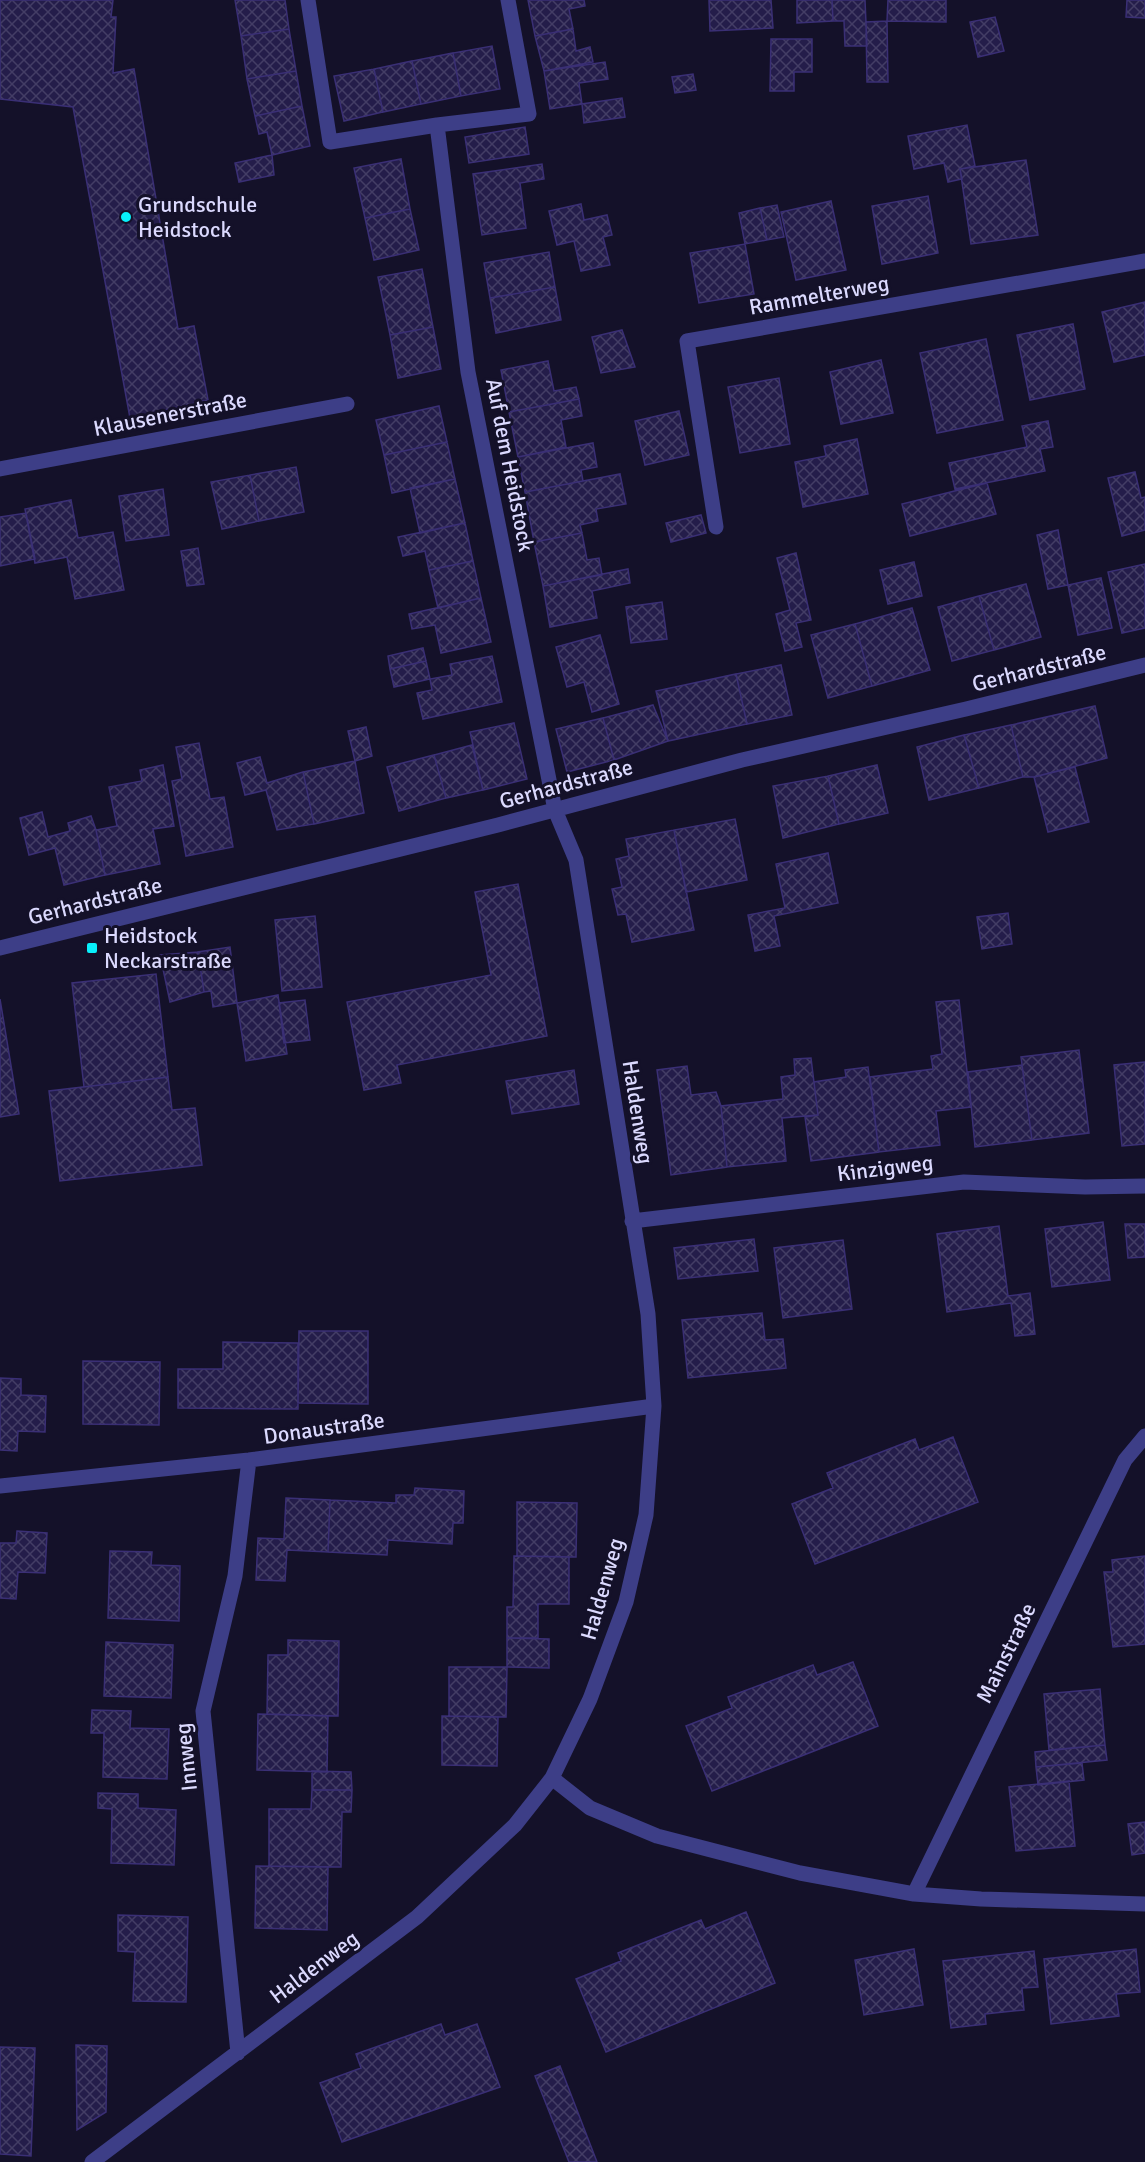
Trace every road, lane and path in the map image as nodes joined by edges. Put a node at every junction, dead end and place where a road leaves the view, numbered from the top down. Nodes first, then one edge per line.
1 (308, 0) edge
2 (508, 0) edge
3 (437, 125) junction
4 (1145, 261) edge
5 (347, 404) dead end
6 (0, 469) edge
7 (716, 527) dead end
8 (1145, 665) edge
9 (555, 810) junction
10 (0, 948) edge
11 (1145, 1186) edge
12 (632, 1221) junction
13 (654, 1406) junction
14 (1145, 1436) edge
15 (249, 1460) junction
16 (0, 1486) edge
17 (552, 1778) junction
18 (914, 1894) junction
19 (1145, 1904) edge
20 (238, 2053) junction
21 (98, 2160) edge

1 - 3 street
2 - 3 street
3 - 9 street, Auf dem Heidstock
4 - 7 street, Rammelterweg
5 - 6 street, Klausenerstraße
8 - 9 street, Gerhardstraße
9 - 10 street, Gerhardstraße
9 - 12 street, Haldenweg
11 - 12 street, Kinzigweg
12 - 13 street, Haldenweg
13 - 15 street, Donaustraße
13 - 17 street, Haldenweg
14 - 18 street, Mainstraße
15 - 16 street, Donaustraße
15 - 20 street, Innweg
17 - 18 street
17 - 20 street, Haldenweg
18 - 19 street
20 - 21 street, Haldenweg

